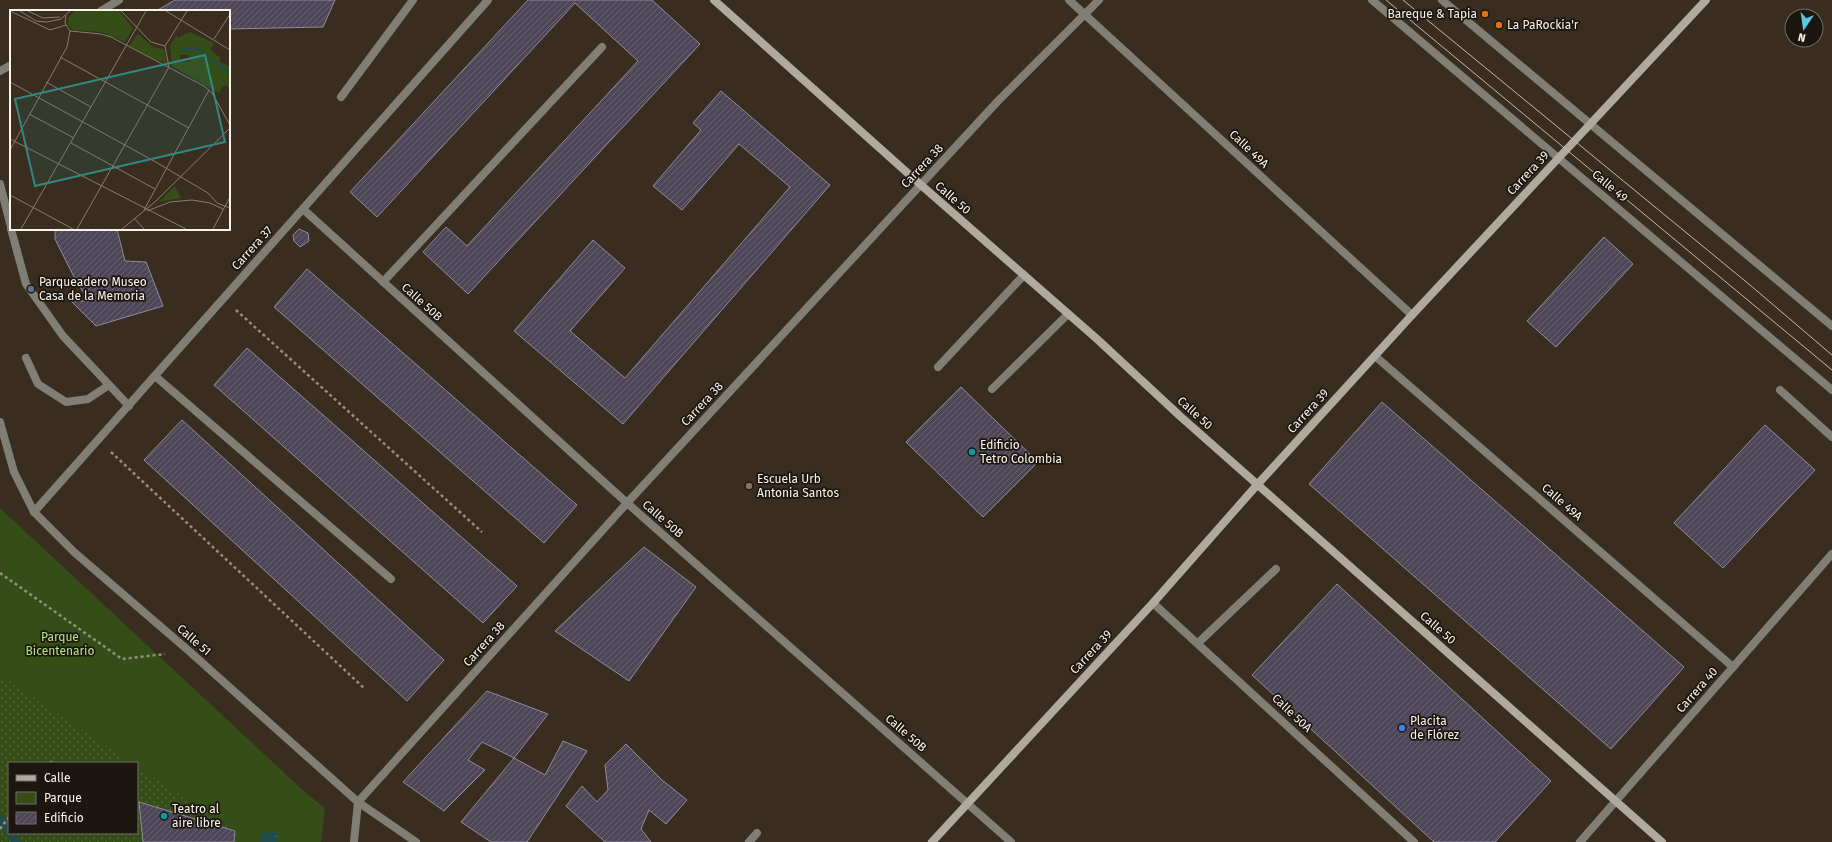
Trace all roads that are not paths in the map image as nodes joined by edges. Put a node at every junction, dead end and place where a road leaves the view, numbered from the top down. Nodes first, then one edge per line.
1 (119, 0) edge
2 (413, 0) edge
3 (488, 0) edge
4 (714, 0) edge
5 (1069, 0) edge
6 (1099, 0) edge
7 (1372, 0) edge
8 (1442, 0) edge
9 (1706, 0) edge
10 (103, 10) edge
11 (1085, 14) junction
12 (602, 48) dead end
13 (10, 65) edge
14 (0, 71) edge
15 (341, 97) dead end
16 (1591, 124) junction
17 (1558, 159) junction
18 (0, 184) edge
19 (921, 185) junction
20 (303, 209) junction
21 (10, 224) edge
22 (12, 230) edge
23 (1024, 275) junction
24 (382, 282) junction
25 (1068, 314) junction
26 (1412, 315) junction
27 (1832, 326) edge
28 (1375, 356) junction
29 (26, 358) dead end
30 (938, 366) dead end
31 (155, 376) junction
32 (109, 385) junction
33 (992, 389) dead end
34 (1780, 390) dead end
35 (1832, 390) edge
36 (129, 406) junction
37 (0, 422) edge
38 (1832, 437) edge
39 (1257, 485) junction
40 (627, 503) junction
41 (34, 512) junction
42 (1832, 554) edge
43 (1276, 569) dead end
44 (390, 578) dead end
45 (1153, 603) junction
46 (1198, 644) junction
47 (1733, 667) junction
48 (1616, 800) junction
49 (358, 802) junction
50 (968, 803) junction
51 (757, 833) dead end
52 (354, 842) edge
53 (416, 842) edge
54 (749, 842) edge
55 (932, 842) edge
56 (1011, 842) edge
57 (1414, 842) edge
58 (1580, 842) edge
59 (1662, 842) edge

1 - 10 street
2 - 15 street
3 - 20 street, Carrera 37
4 - 19 main road, Calle 50
5 - 11 street, Calle 49A
6 - 11 street, Carrera 38
7 - 17 street, Calle 49
8 - 16 street
9 - 16 main road, Carrera 39
11 - 19 street, Carrera 38
11 - 26 street, Calle 49A
12 - 24 street
13 - 14 street
16 - 17 main road, Carrera 39
16 - 27 street
17 - 26 main road, Carrera 39
17 - 35 street, Calle 49
18 - 21 street
19 - 23 main road, Calle 50
19 - 40 street, Carrera 38
20 - 24 street, Calle 50B
20 - 31 street, Carrera 37
22 - 32 street
23 - 25 main road, Calle 50
23 - 30 street
24 - 40 street, Calle 50B
25 - 33 street
25 - 39 main road, Calle 50
26 - 28 main road, Carrera 39
28 - 39 main road, Carrera 39
28 - 47 street, Calle 49A
29 - 32 street
31 - 36 street, Carrera 37
31 - 44 street
32 - 36 street
34 - 38 street
36 - 41 street, Carrera 37
37 - 41 street, Calle 51
39 - 45 main road, Carrera 39
39 - 48 main road, Calle 50
40 - 49 street, Carrera 38
40 - 50 street, Calle 50B
41 - 49 street, Calle 51
42 - 47 street, Carrera 40
43 - 46 street
45 - 46 street, Calle 50A
45 - 50 main road, Carrera 39
46 - 57 street, Calle 50A
47 - 48 street, Carrera 40
48 - 58 street, Carrera 40
48 - 59 main road, Calle 50
49 - 52 street
49 - 53 street, Calle 51
50 - 55 main road, Carrera 39
50 - 56 street, Calle 50B
51 - 54 street

